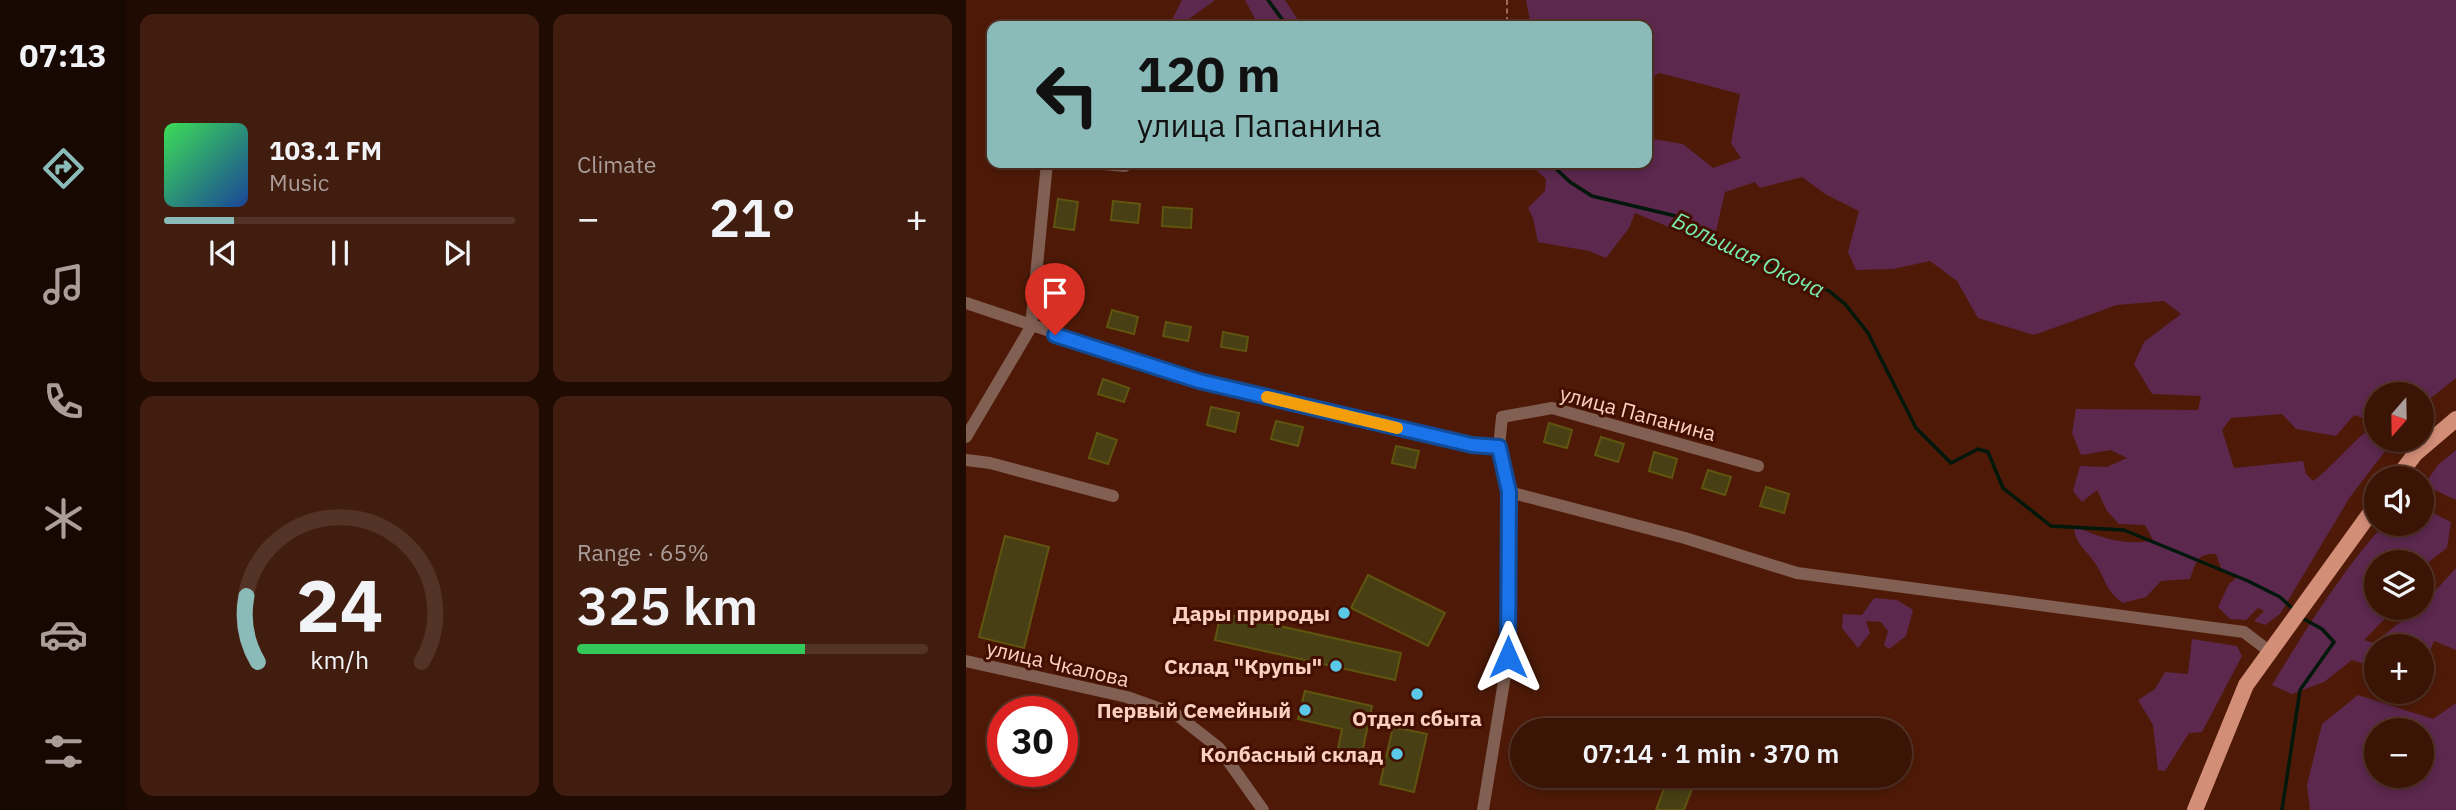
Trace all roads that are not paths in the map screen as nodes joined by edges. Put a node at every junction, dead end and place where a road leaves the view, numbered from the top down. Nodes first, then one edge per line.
1 (1047, 168) edge
2 (966, 303) edge
3 (1031, 327) junction
4 (2456, 419) edge
5 (966, 437) edge
6 (1499, 447) junction
7 (966, 460) edge
8 (1758, 466) dead end
9 (2406, 466) edge
10 (1509, 492) junction
11 (1113, 496) dead end
12 (2364, 522) edge
13 (2269, 651) junction
14 (966, 661) edge
15 (1263, 810) edge
16 (1482, 810) edge
17 (2195, 810) edge

1 - 3 street
2 - 3 street
3 - 5 street
3 - 6 street
4 - 9 main road
6 - 8 street, улица Папанина
6 - 10 street
7 - 11 street
10 - 13 street
10 - 16 street
12 - 13 main road
13 - 17 main road
14 - 15 street, улица Чкалова

